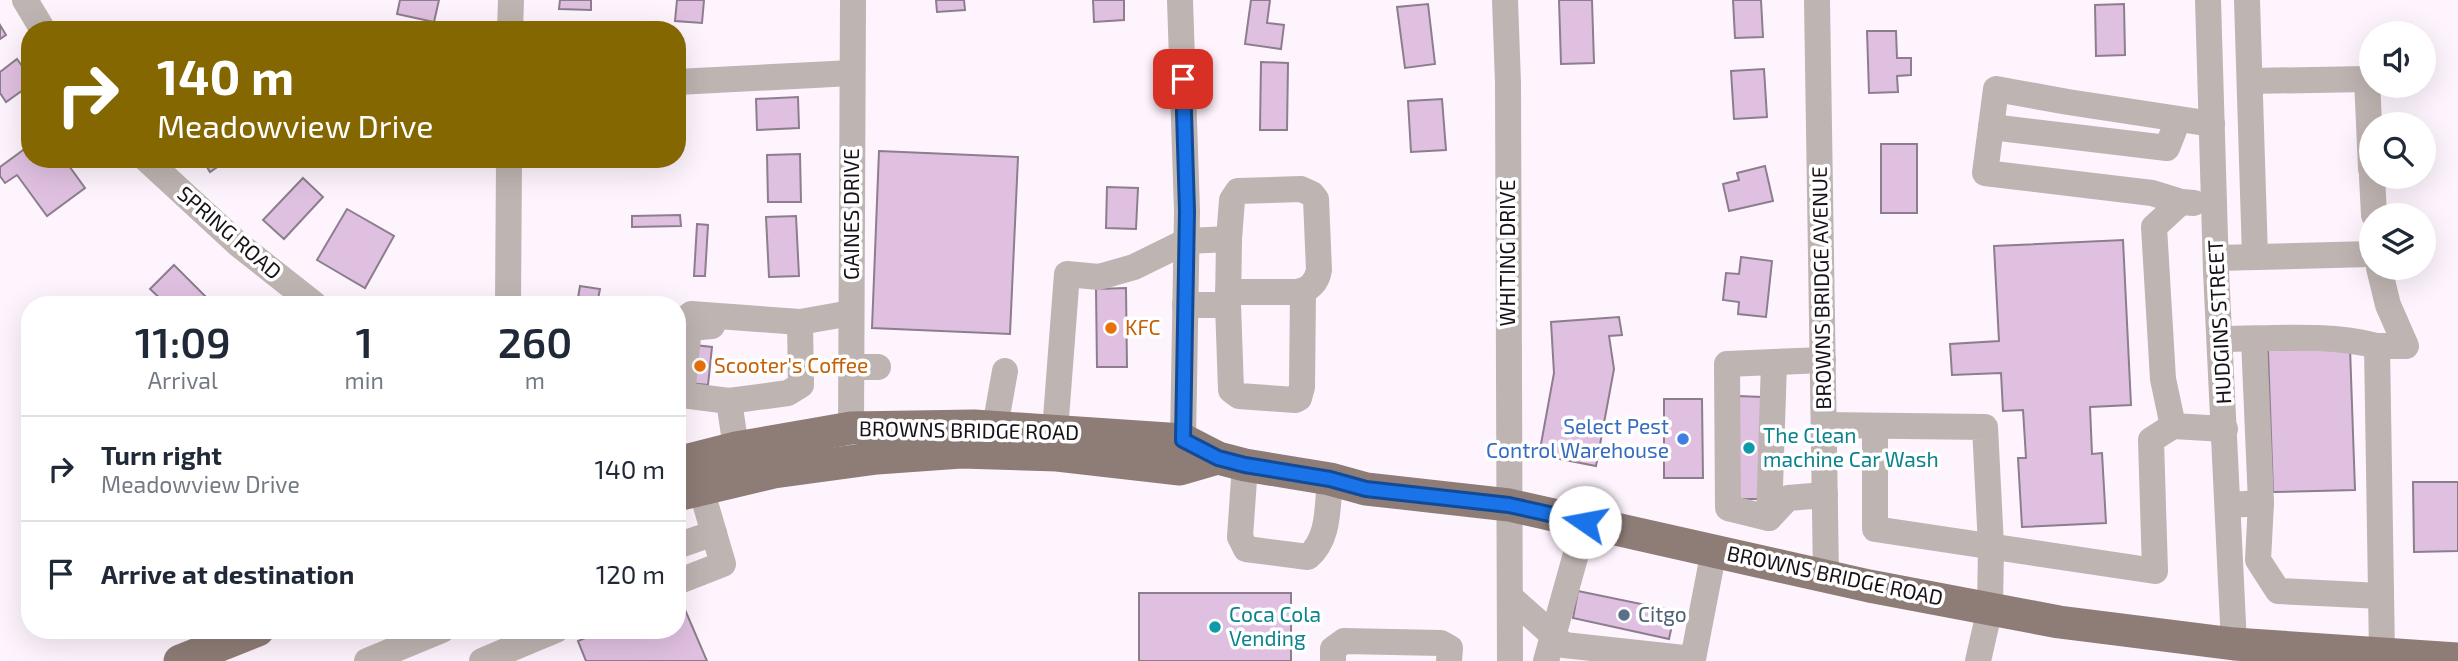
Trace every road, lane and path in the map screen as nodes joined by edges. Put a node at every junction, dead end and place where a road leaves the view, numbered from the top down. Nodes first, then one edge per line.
1 (25, 0) edge
2 (511, 0) edge
3 (853, 0) edge
4 (1180, 0) edge
5 (1505, 0) edge
6 (1817, 0) edge
7 (2208, 0) edge
8 (2247, 0) edge
9 (38, 21) edge
10 (510, 21) edge
11 (852, 73) junction
12 (686, 82) edge
13 (2250, 82) junction
14 (2368, 112) edge
15 (2178, 120) junction
16 (2212, 124) junction
17 (1992, 127) junction
18 (156, 168) edge
19 (509, 168) edge
20 (2181, 202) junction
21 (2214, 204) junction
22 (1229, 239) junction
23 (1187, 241) junction
24 (2359, 254) edge
25 (2255, 257) junction
26 (2216, 258) junction
27 (2382, 280) edge
28 (1303, 291) junction
29 (304, 296) edge
30 (508, 296) edge
31 (1228, 299) junction
32 (1185, 305) junction
33 (851, 313) junction
34 (686, 318) edge
35 (758, 318) junction
36 (800, 322) junction
37 (2220, 339) junction
38 (2254, 339) junction
39 (2377, 346) junction
40 (686, 351) edge
41 (1823, 360) junction
42 (1774, 362) junction
43 (851, 367) junction
44 (878, 367) dead end
45 (1005, 371) dead end
46 (686, 393) edge
47 (729, 401) junction
48 (1824, 425) junction
49 (1875, 426) junction
50 (2173, 426) junction
51 (995, 427) junction
52 (851, 428) junction
53 (2225, 429) junction
54 (1055, 430) junction
55 (1183, 440) junction
56 (736, 448) junction
57 (686, 461) edge
58 (1231, 462) junction
59 (1330, 479) junction
60 (689, 492) edge
61 (1825, 495) junction
62 (2261, 503) junction
63 (1509, 505) junction
64 (2229, 505) junction
65 (1769, 518) junction
66 (1585, 522) junction
67 (714, 533) junction
68 (686, 543) edge
69 (1991, 546) junction
70 (1714, 550) junction
71 (1826, 576) junction
72 (686, 578) edge
73 (2381, 596) junction
74 (1510, 597) junction
75 (1990, 608) junction
76 (1552, 634) junction
77 (238, 639) edge
78 (420, 639) edge
79 (519, 639) edge
80 (2234, 644) junction
81 (199, 657) edge
82 (2395, 657) edge
83 (2458, 659) edge
84 (367, 661) edge
85 (482, 661) edge
86 (1333, 661) edge
87 (1449, 661) edge
88 (1510, 661) edge
89 (1546, 661) edge
90 (1978, 661) edge

1 - 9 street
2 - 10 street
3 - 11 street, GAINES DRIVE
4 - 23 street
5 - 63 street, WHITING DRIVE
6 - 41 street, BROWNS BRIDGE AVENUE
7 - 16 street, HUDGINS STREET
8 - 13 street
11 - 12 street
11 - 33 street, GAINES DRIVE
13 - 14 street
13 - 25 street
15 - 16 street
15 - 17 street
15 - 17 street
16 - 21 street, HUDGINS STREET
17 - 20 street
18 - 29 street, SPRING ROAD
19 - 30 street
20 - 21 street
20 - 50 street
21 - 26 street, HUDGINS STREET
22 - 23 street
22 - 28 street
22 - 31 street
23 - 32 street
23 - 54 street
24 - 25 street
25 - 26 street
26 - 37 street, HUDGINS STREET
27 - 39 street
28 - 31 street
28 - 31 street
31 - 32 street
32 - 55 street
33 - 36 street
33 - 43 street, GAINES DRIVE
34 - 35 street
35 - 36 street
35 - 40 street
36 - 47 street
37 - 38 street
37 - 53 street, HUDGINS STREET
38 - 39 street
38 - 62 street
39 - 73 street
41 - 42 street
41 - 48 street, BROWNS BRIDGE AVENUE
42 - 65 street
42 - 65 street
43 - 44 street
43 - 52 street, GAINES DRIVE
45 - 51 street
46 - 47 street
47 - 56 street
48 - 49 street
48 - 61 street, BROWNS BRIDGE AVENUE
49 - 69 street
49 - 69 street
50 - 53 street
50 - 69 street
51 - 52 main road, BROWNS BRIDGE ROAD
51 - 54 main road, BROWNS BRIDGE ROAD
52 - 56 main road, BROWNS BRIDGE ROAD
53 - 64 street, HUDGINS STREET
54 - 55 main road, BROWNS BRIDGE ROAD
55 - 58 main road, BROWNS BRIDGE ROAD
56 - 57 main road, BROWNS BRIDGE ROAD
58 - 59 main road, BROWNS BRIDGE ROAD
58 - 59 street
58 - 60 main road, BROWNS BRIDGE ROAD
59 - 63 main road, BROWNS BRIDGE ROAD
60 - 67 street
61 - 65 street
61 - 71 street, BROWNS BRIDGE AVENUE
62 - 64 street
62 - 73 street
63 - 66 main road, BROWNS BRIDGE ROAD
63 - 74 street, WHITING DRIVE
64 - 80 street, HUDGINS STREET
66 - 70 main road, BROWNS BRIDGE ROAD
66 - 76 street
67 - 68 street
67 - 72 street
69 - 75 street
70 - 71 main road, BROWNS BRIDGE ROAD
70 - 76 street
71 - 75 main road, BROWNS BRIDGE ROAD
73 - 82 street
74 - 76 street
74 - 88 street, WHITING DRIVE
75 - 80 main road, BROWNS BRIDGE ROAD
75 - 90 street
76 - 89 street
77 - 81 main road
78 - 84 street
79 - 85 street
80 - 82 main road, BROWNS BRIDGE ROAD
82 - 83 main road, BROWNS BRIDGE ROAD
86 - 87 street

